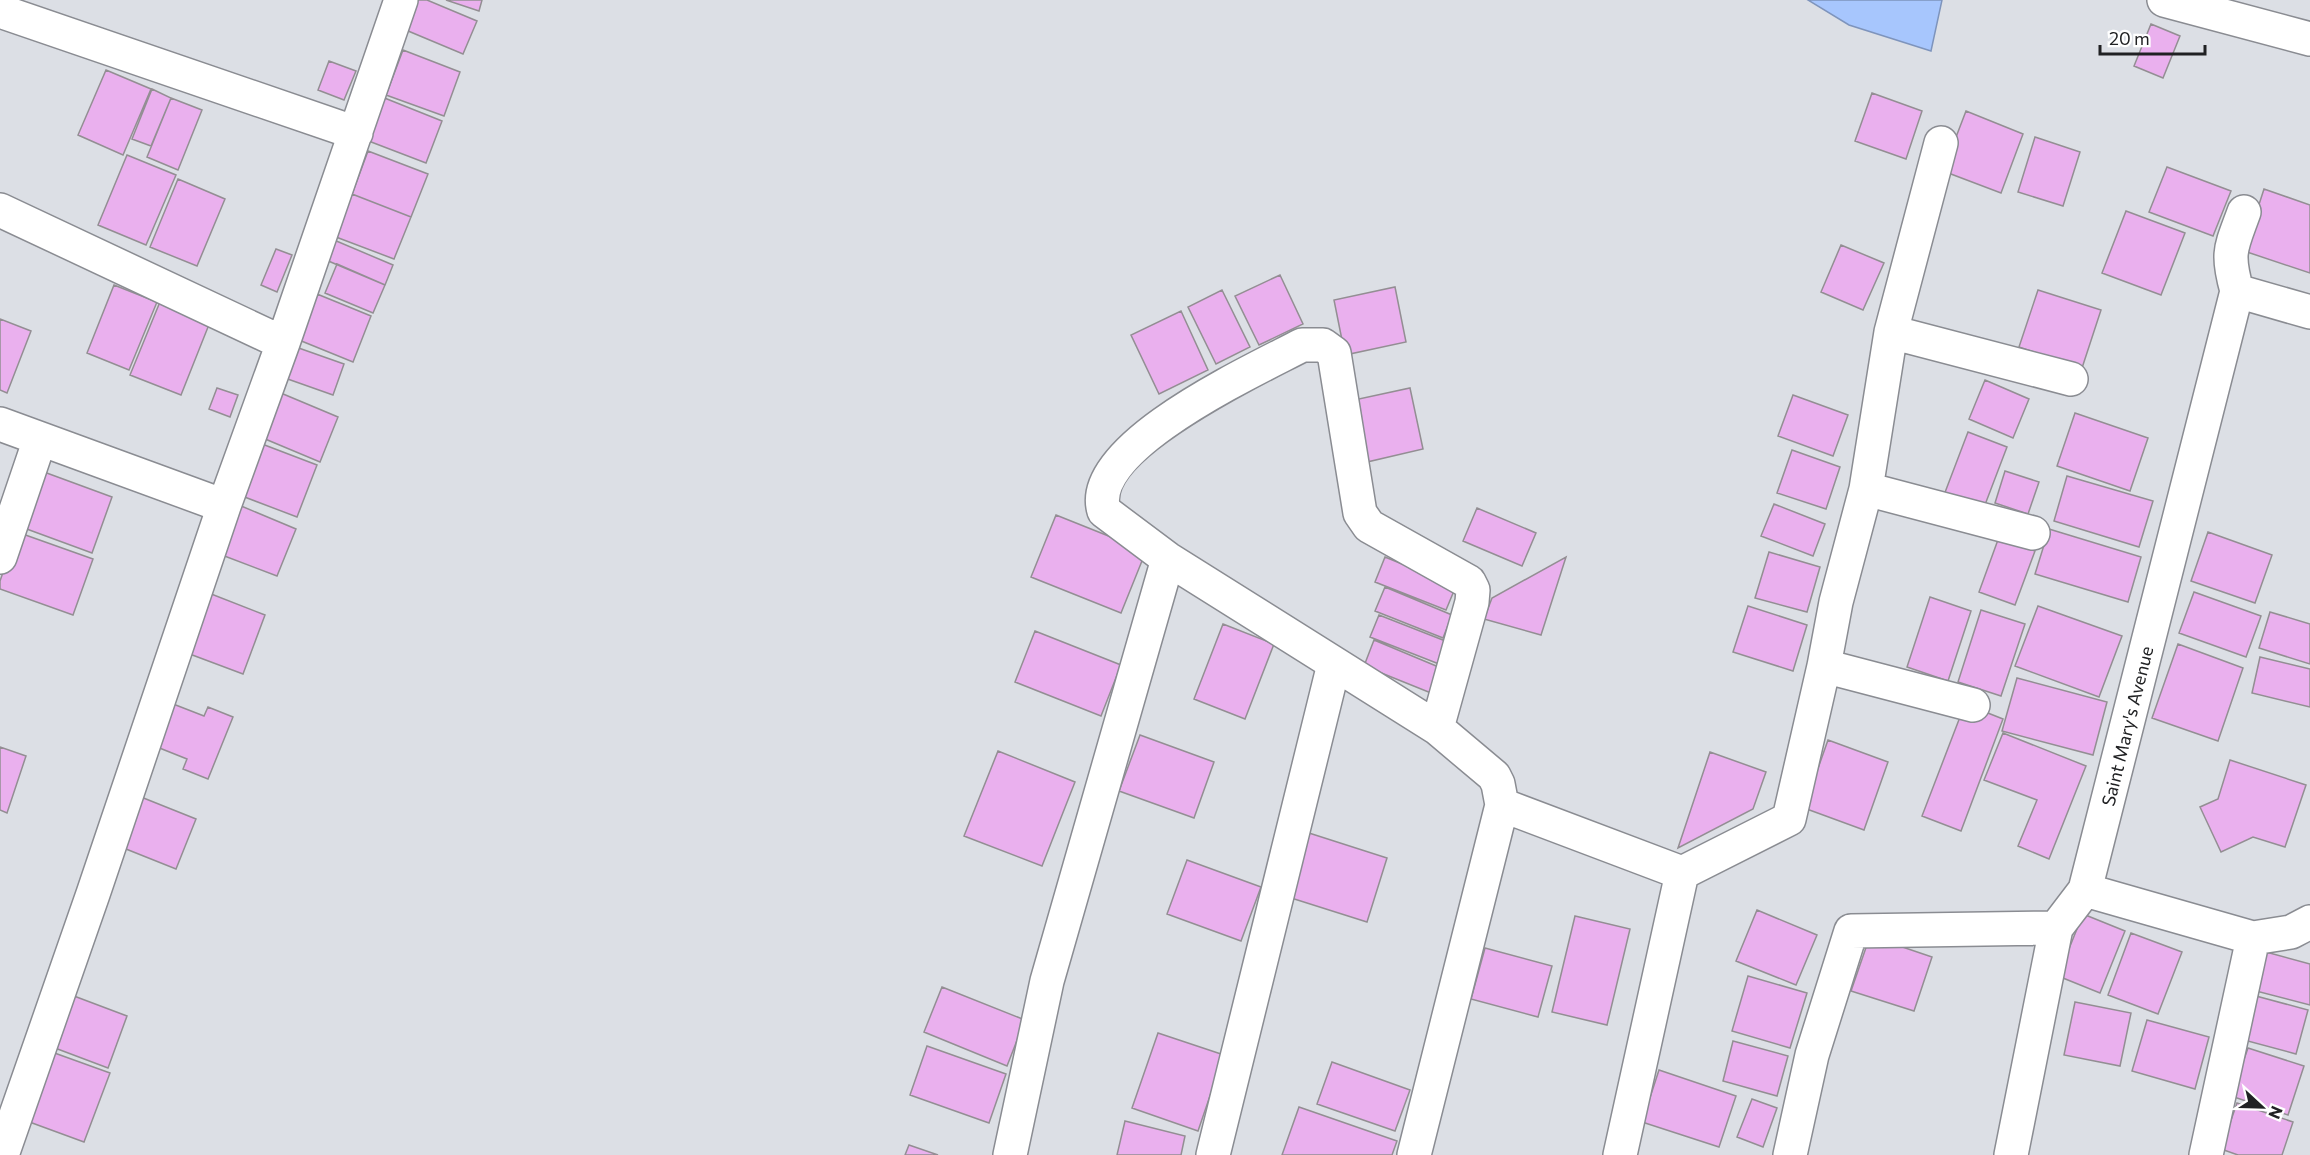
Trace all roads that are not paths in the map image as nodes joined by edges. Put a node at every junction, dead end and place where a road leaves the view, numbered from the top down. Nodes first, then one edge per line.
1 (401, 0) edge
2 (2164, 0) edge
3 (0, 10) edge
4 (2310, 39) edge
5 (356, 132) junction
6 (1941, 143) dead end
7 (0, 210) edge
8 (2244, 212) dead end
9 (2237, 291) junction
10 (2310, 312) edge
11 (1891, 332) junction
12 (283, 344) junction
13 (2071, 379) dead end
14 (0, 424) edge
15 (40, 439) junction
16 (1866, 489) junction
17 (224, 506) junction
18 (2033, 533) dead end
19 (0, 557) edge
20 (1168, 559) junction
21 (1334, 664) junction
22 (1824, 666) junction
23 (1973, 705) dead end
24 (1437, 728) junction
25 (1502, 805) junction
26 (1682, 873) junction
27 (2085, 890) junction
28 (2310, 922) edge
29 (2055, 927) junction
30 (2253, 938) junction
31 (2, 1155) edge
32 (1010, 1155) edge
33 (1213, 1155) edge
34 (1414, 1155) edge
35 (1620, 1155) edge
36 (1790, 1155) edge
37 (2011, 1155) edge
38 (2206, 1155) edge

1 - 5 street
2 - 4 street
3 - 5 street
5 - 12 street
6 - 11 street
7 - 12 street
8 - 9 street
9 - 10 street
9 - 27 street, Saint Mary's Avenue
11 - 13 street
11 - 16 street
12 - 17 street
14 - 15 street
15 - 17 street
15 - 19 street
16 - 18 street
16 - 22 street
17 - 31 street
20 - 21 street
20 - 24 street
20 - 32 street
21 - 24 street
21 - 33 street
22 - 23 street
22 - 26 street
24 - 25 street
25 - 26 street
25 - 34 street
26 - 35 street
27 - 29 street, Saint Mary's Avenue
27 - 30 street
28 - 30 street
29 - 36 street
29 - 37 street, Saint Mary's Avenue
30 - 38 street

